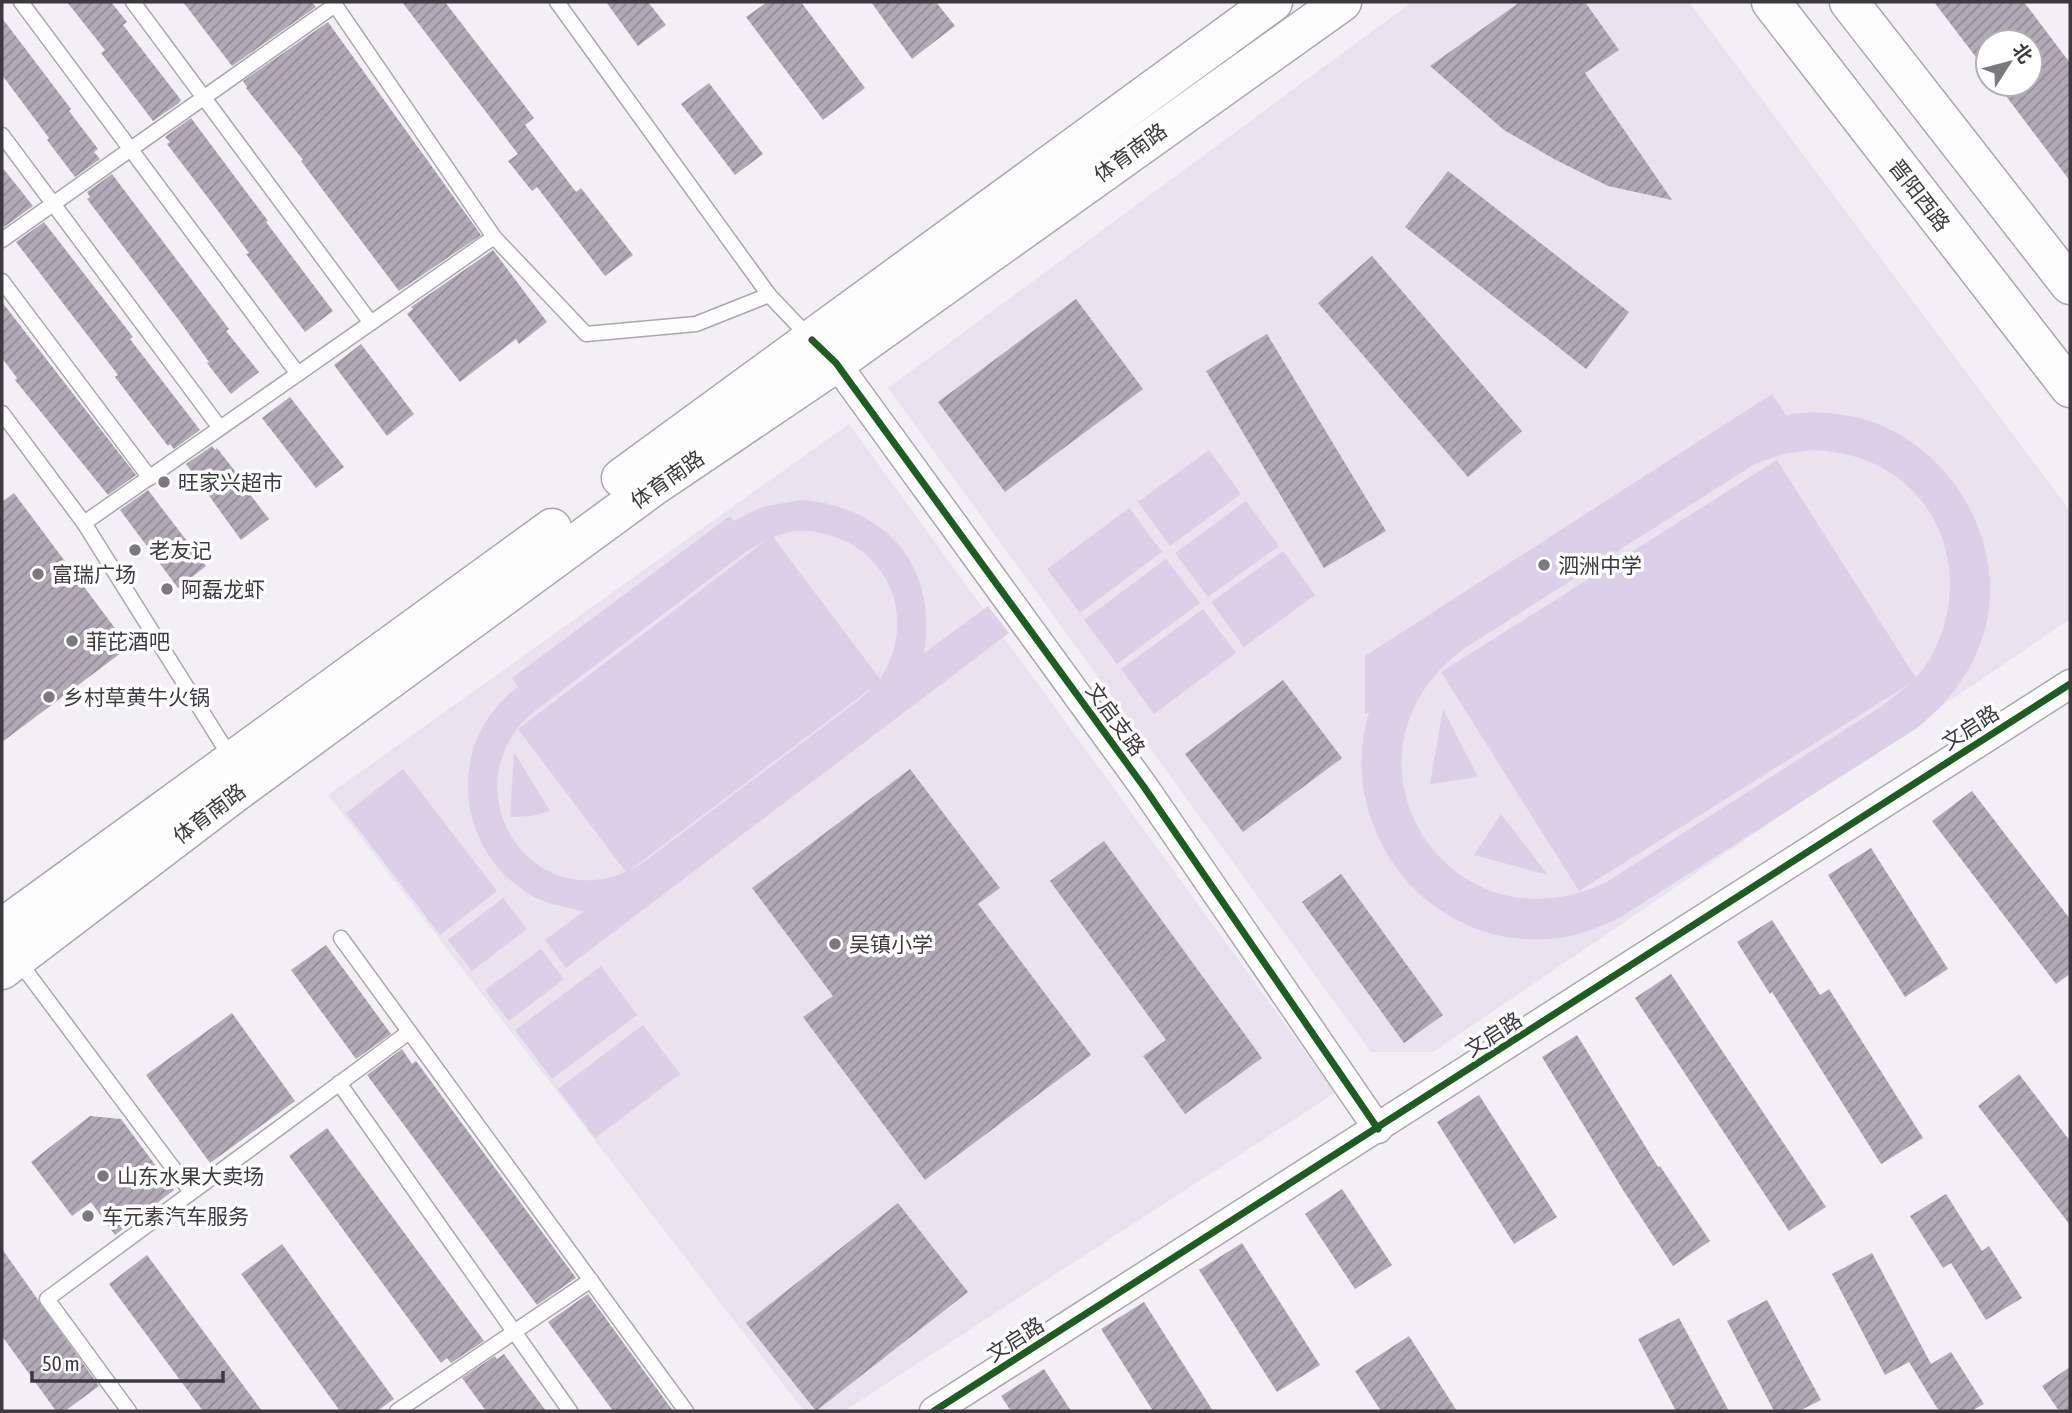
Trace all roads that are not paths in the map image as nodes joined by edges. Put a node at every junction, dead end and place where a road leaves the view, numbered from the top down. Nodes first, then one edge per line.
1 (21, 2) edge
2 (132, 2) edge
3 (557, 2) edge
4 (1273, 2) edge
5 (1342, 2) edge
6 (1771, 2) edge
7 (1849, 2) edge
8 (334, 3) edge
9 (204, 99) junction
10 (2, 135) edge
11 (131, 150) junction
12 (53, 204) junction
13 (494, 237) junction
14 (2, 240) edge
15 (2, 281) edge
16 (2070, 285) edge
17 (769, 295) junction
18 (371, 323) junction
19 (824, 351) junction
20 (298, 374) junction
21 (2070, 388) edge
22 (2, 413) edge
23 (220, 428) junction
24 (150, 478) junction
25 (84, 523) junction
26 (2070, 684) edge
27 (232, 760) junction
28 (341, 938) dead end
29 (7, 952) edge
30 (409, 1032) junction
31 (339, 1083) junction
32 (1378, 1129) junction
33 (191, 1192) junction
34 (591, 1280) junction
35 (514, 1331) junction
36 (129, 1411) edge
37 (397, 1411) edge
38 (570, 1411) edge
39 (686, 1411) edge
40 (934, 1411) edge

1 - 11 lane
2 - 9 lane
3 - 17 lane
4 - 19 main road, 体育南路
5 - 19 main road, 体育南路
6 - 21 main road, 晋阳西路
7 - 16 main road
8 - 9 lane
8 - 13 lane
9 - 11 lane
9 - 18 lane
10 - 12 lane
11 - 12 lane
11 - 20 lane
12 - 14 lane
12 - 23 lane
13 - 17 lane
13 - 18 lane
15 - 24 lane
17 - 19 lane
18 - 20 lane
19 - 27 main road, 体育南路
19 - 29 main road, 体育南路
19 - 32 street, 文启支路
20 - 23 lane
22 - 25 lane
23 - 24 lane
24 - 25 lane
25 - 27 lane
26 - 32 street, 文启路
27 - 29 main road, 体育南路
28 - 30 lane
29 - 33 lane
30 - 31 lane
30 - 34 lane
31 - 33 lane
31 - 35 lane
32 - 40 street, 文启路
33 - 36 lane
34 - 35 lane
34 - 39 lane
35 - 37 lane
35 - 38 lane

